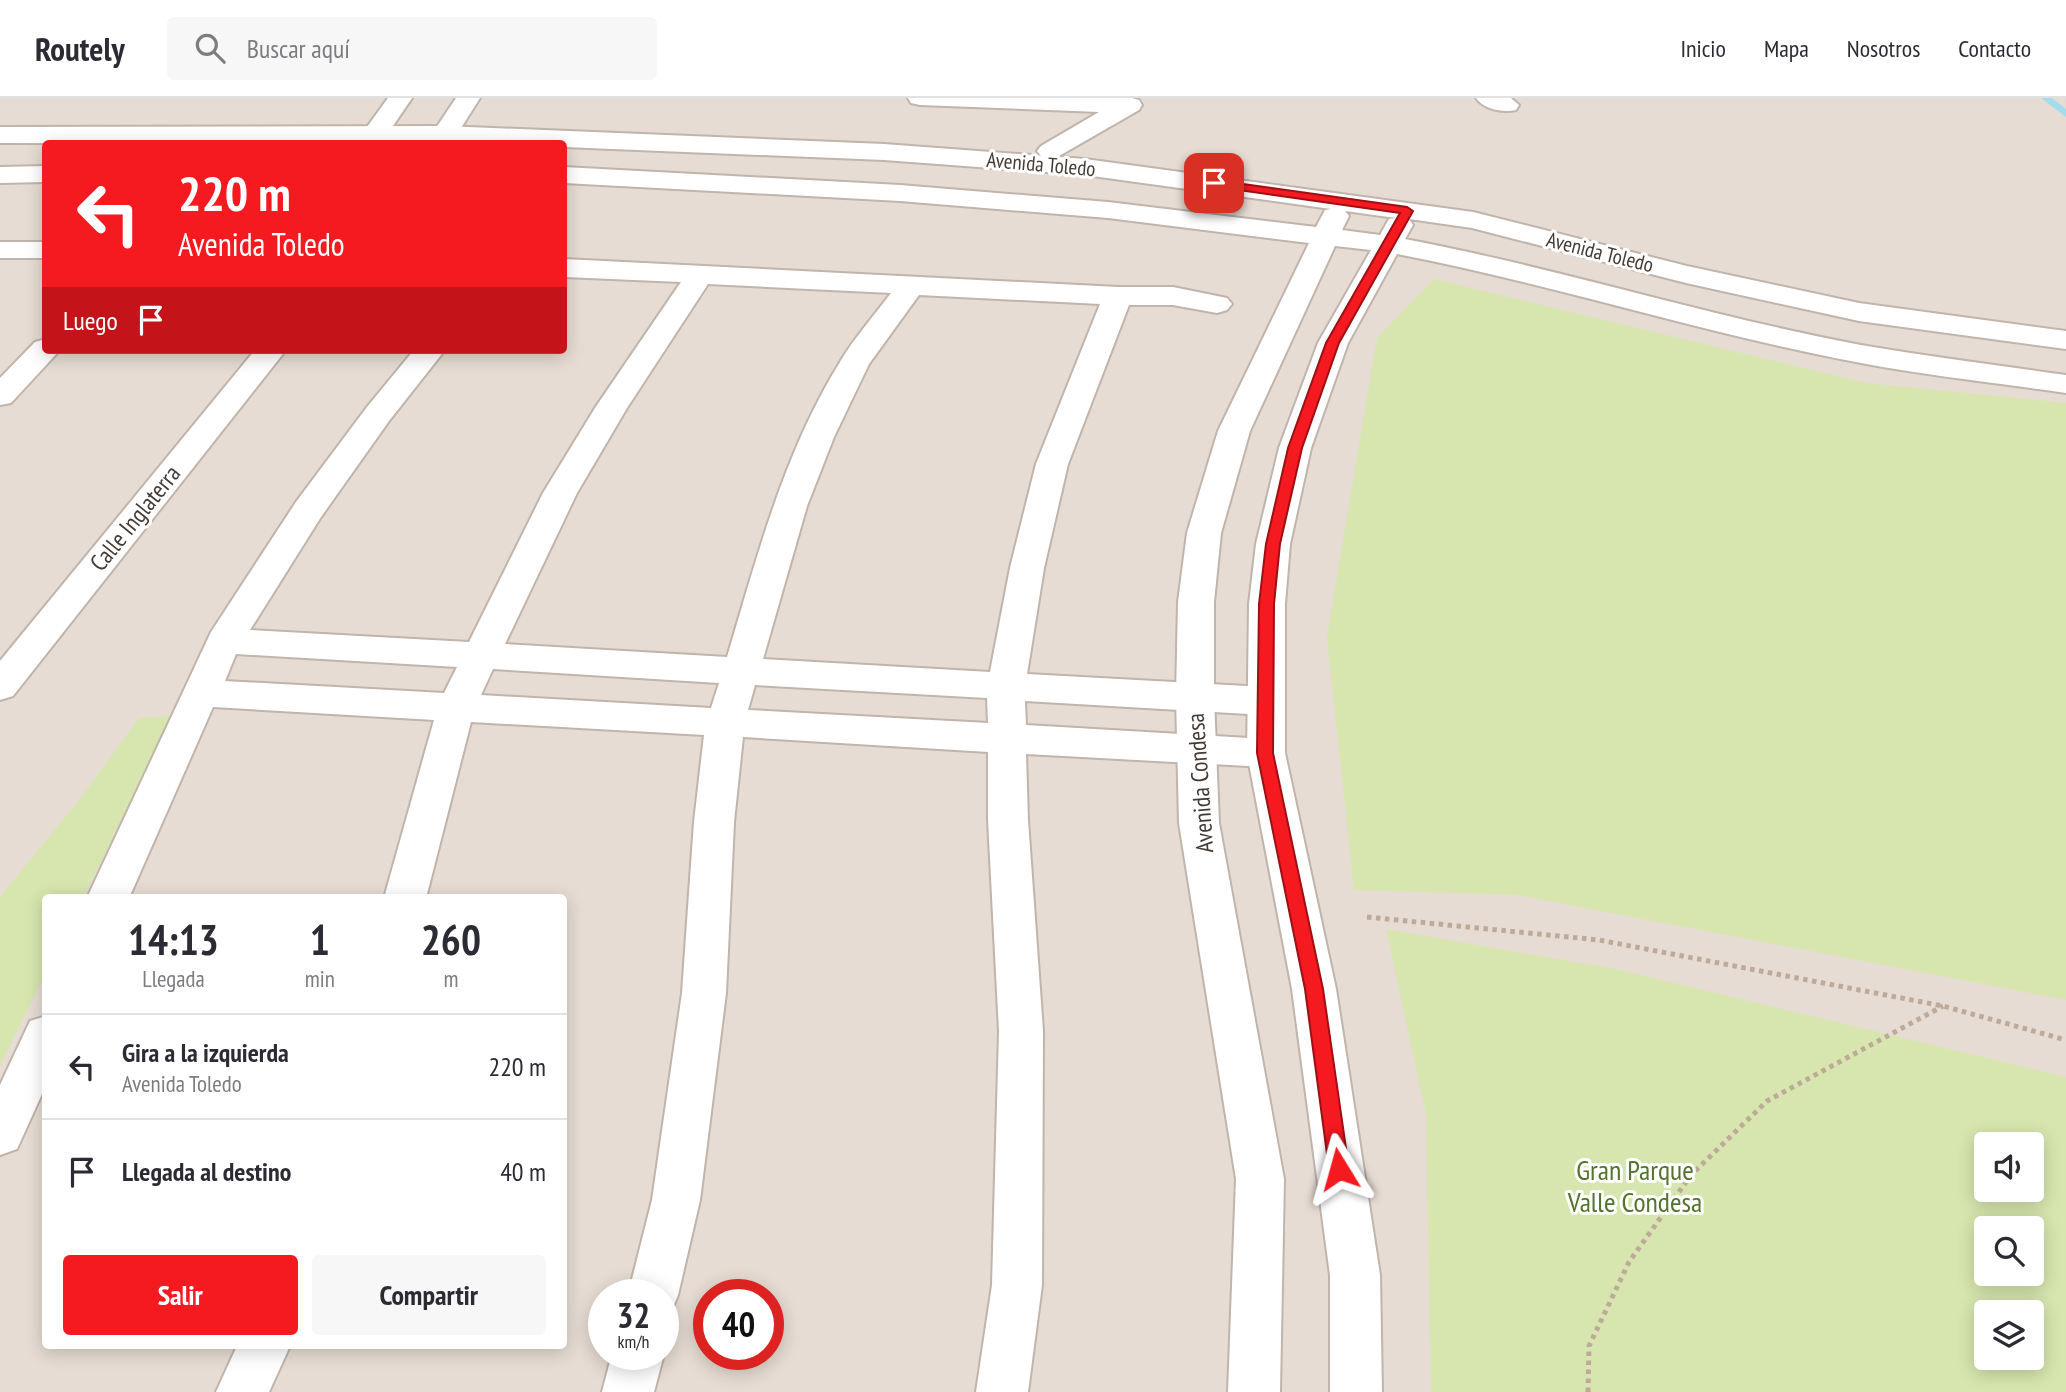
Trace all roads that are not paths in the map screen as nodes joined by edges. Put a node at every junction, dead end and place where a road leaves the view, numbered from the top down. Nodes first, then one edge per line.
1 (400, 98) edge
2 (468, 98) edge
3 (920, 98) edge
4 (1135, 102) edge
5 (445, 134) junction
6 (0, 135) edge
7 (362, 137) edge
8 (1050, 151) dead end
9 (42, 174) edge
10 (0, 175) edge
11 (567, 176) edge
12 (1343, 201) junction
13 (1407, 211) junction
14 (1324, 236) junction
15 (1388, 244) junction
16 (0, 250) edge
17 (42, 250) edge
18 (567, 268) edge
19 (700, 275) junction
20 (911, 286) junction
21 (1118, 296) junction
22 (1217, 304) dead end
23 (2066, 340) edge
24 (42, 352) edge
25 (268, 354) edge
26 (426, 354) edge
27 (2066, 384) edge
28 (0, 396) edge
29 (224, 641) junction
30 (481, 656) junction
31 (740, 671) junction
32 (0, 687) edge
33 (1006, 687) junction
34 (201, 693) junction
35 (1195, 697) junction
36 (1265, 701) junction
37 (456, 707) junction
38 (725, 723) junction
39 (1007, 740) junction
40 (1197, 750) junction
41 (1265, 753) junction
42 (110, 894) edge
43 (405, 894) edge
44 (42, 1044) edge
45 (0, 1134) edge
46 (657, 1279) edge
47 (263, 1349) edge
48 (634, 1370) edge
49 (242, 1392) edge
50 (628, 1392) edge
51 (1002, 1392) edge
52 (1254, 1392) edge
53 (1356, 1392) edge

1 - 7 street
2 - 5 street
3 - 4 street
4 - 8 street
5 - 7 street, Avenida Toledo
5 - 12 street, Avenida Toledo
6 - 7 street, Avenida Toledo
9 - 10 street
11 - 14 street, Avenida Toledo
12 - 13 street, Avenida Toledo
12 - 14 street, Avenida Condesa
13 - 15 street
13 - 23 street, Avenida Toledo
14 - 15 street, Avenida Toledo
14 - 35 street, Avenida Condesa
15 - 27 street, Avenida Toledo
15 - 36 street
16 - 17 street
18 - 19 street
19 - 20 street
19 - 30 street
20 - 21 street
20 - 31 street
21 - 22 street
21 - 33 street
24 - 28 street
25 - 32 street, Calle Inglaterra
26 - 29 street
29 - 30 street
29 - 34 street
30 - 31 street
30 - 37 street
31 - 33 street
31 - 38 street
33 - 35 street
33 - 39 street
34 - 37 street
34 - 42 street
35 - 36 street
35 - 40 street, Avenida Condesa
36 - 41 street
37 - 38 street
37 - 43 street
38 - 39 street
38 - 46 street
39 - 40 street
39 - 51 street
40 - 41 street
40 - 52 street, Avenida Condesa
41 - 53 street
44 - 45 street
47 - 49 street
48 - 50 street

